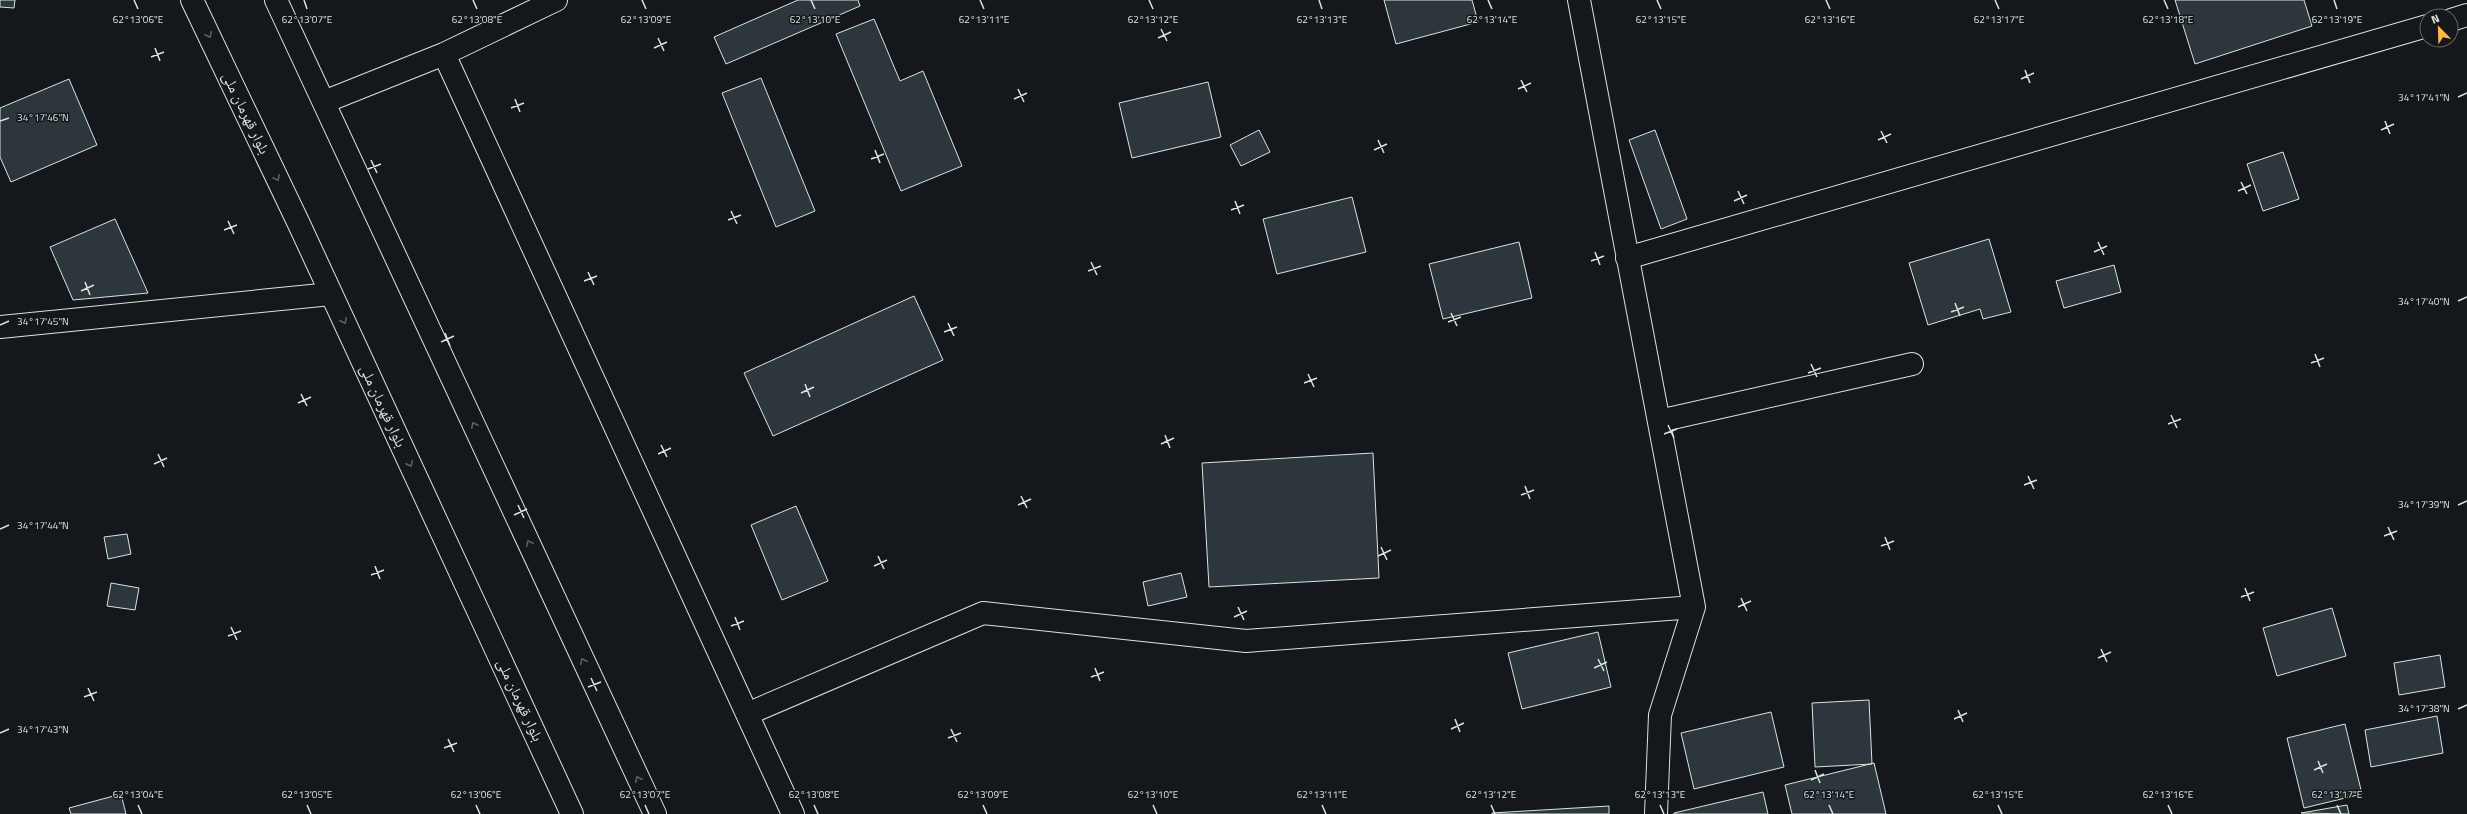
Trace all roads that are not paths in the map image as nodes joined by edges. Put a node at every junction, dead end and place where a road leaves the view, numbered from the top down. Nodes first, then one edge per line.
1 (192, 0) edge
2 (276, 0) edge
3 (556, 0) edge
4 (1578, 0) edge
5 (2419, 28) edge
6 (444, 54) junction
7 (324, 102) junction
8 (1628, 258) junction
9 (331, 294) junction
10 (0, 328) edge
11 (1912, 364) dead end
12 (1659, 421) junction
13 (1694, 607) junction
14 (747, 714) junction
15 (572, 814) edge
16 (655, 814) edge
17 (793, 814) edge
18 (1656, 814) edge

1 -> 9 main road, بلوار قهرمان ملی
2 - 7 main road
3 - 6 main road
4 - 8 main road
5 - 8 main road
6 - 7 main road
6 - 14 main road
16 -> 7 main road
8 - 12 main road
9 - 10 main road
9 -> 15 main road, بلوار قهرمان ملی
11 - 12 main road
12 - 13 main road
13 - 14 main road
13 - 18 main road
14 - 17 main road

